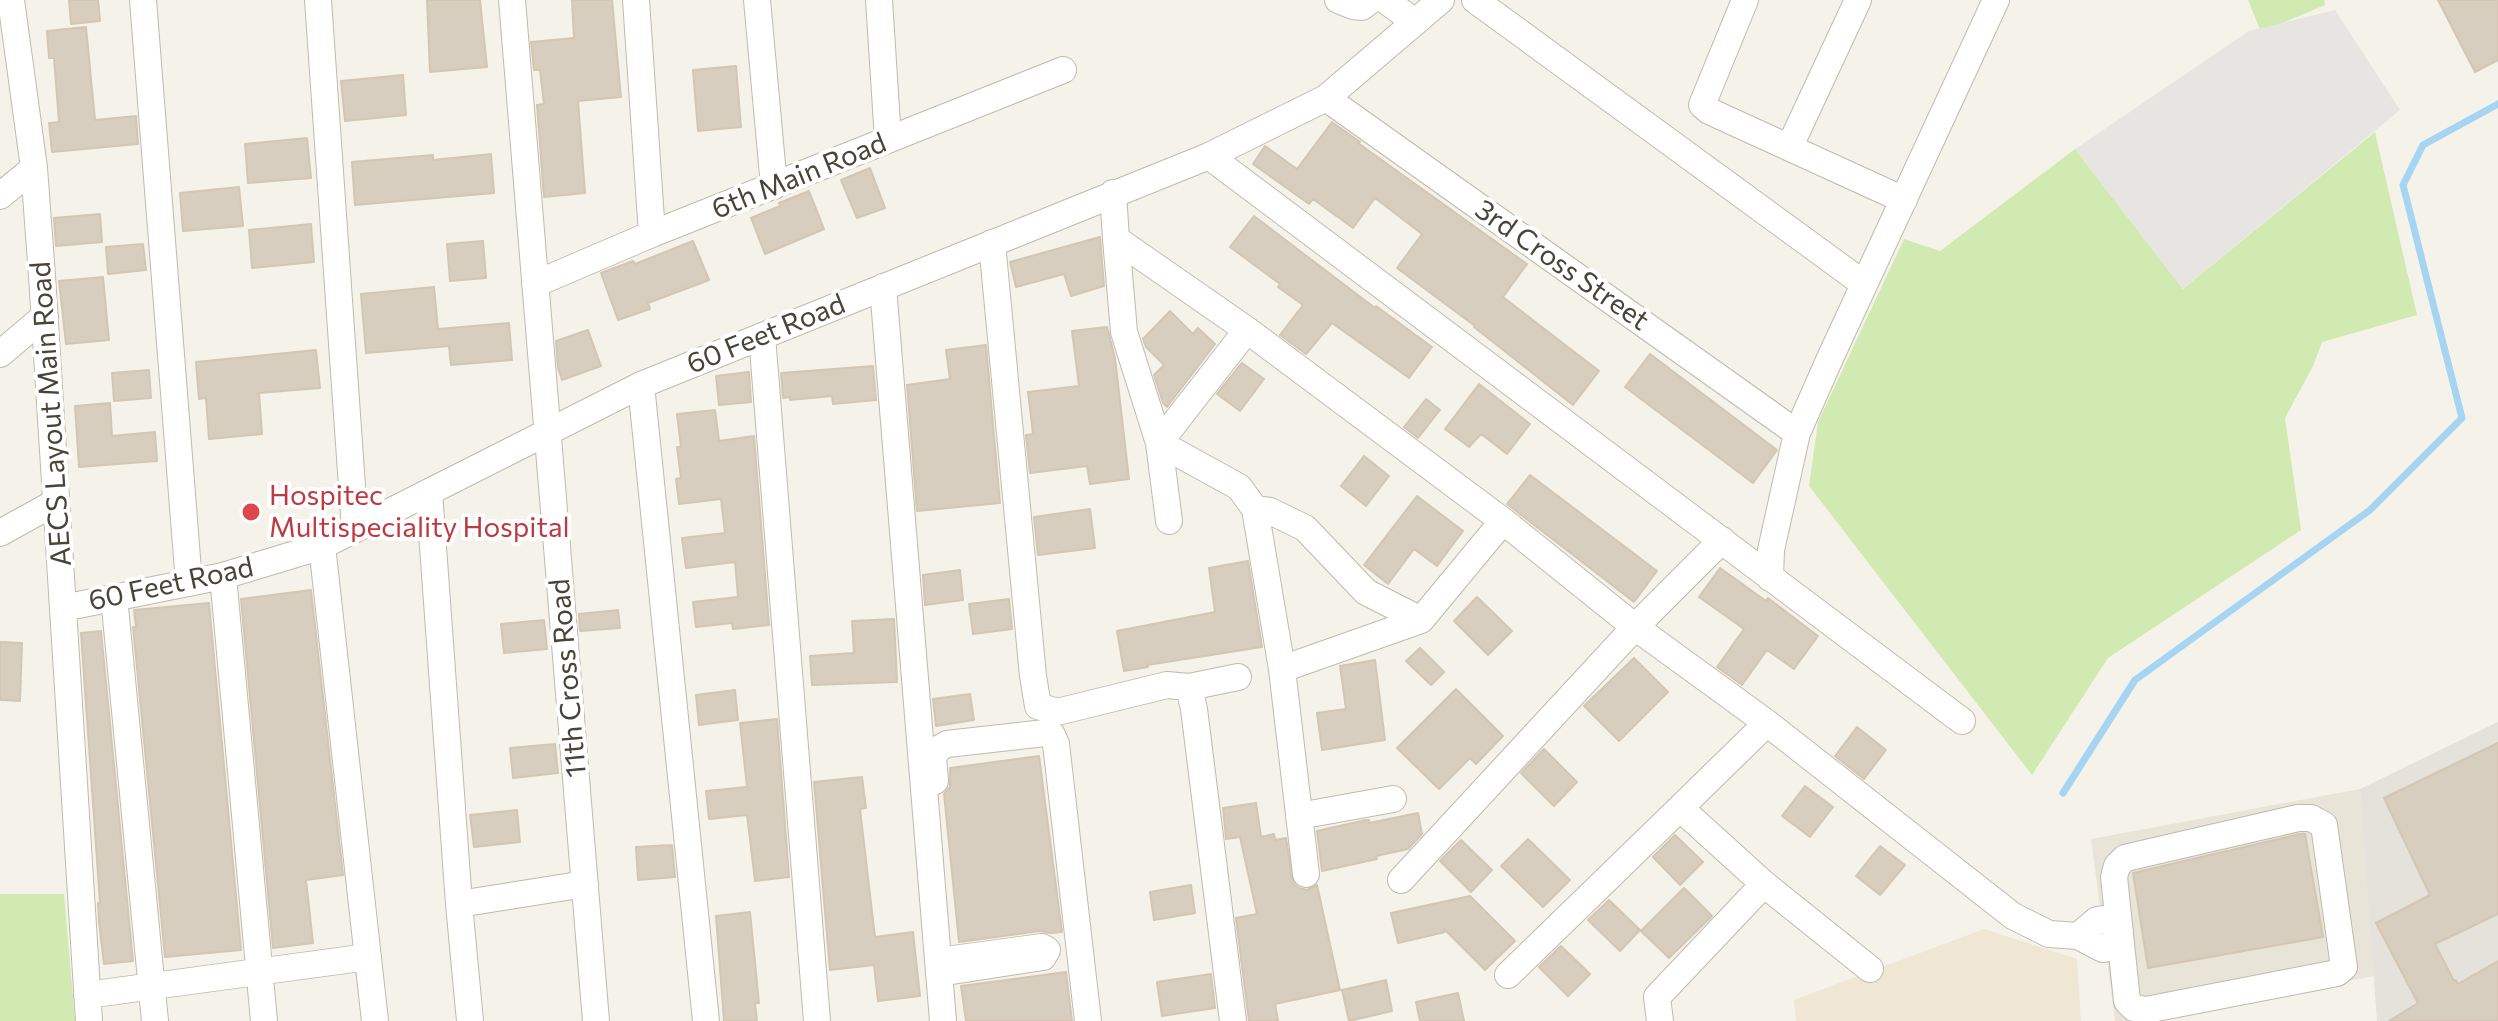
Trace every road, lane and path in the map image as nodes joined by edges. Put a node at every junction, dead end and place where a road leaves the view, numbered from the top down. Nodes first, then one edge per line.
1 (143, 0) edge
2 (318, 0) edge
3 (512, 0) edge
4 (636, 0) edge
5 (757, 0) edge
6 (879, 0) edge
7 (1338, 0) edge
8 (1371, 0) edge
9 (1385, 0) edge
10 (1441, 0) edge
11 (1475, 0) edge
12 (1745, 0) edge
13 (1858, 0) edge
14 (1996, 0) edge
15 (9, 19) edge
16 (1415, 22) junction
17 (1063, 70) dead end
18 (1326, 98) junction
19 (888, 140) junction
20 (1790, 146) junction
21 (1209, 156) junction
22 (34, 168) junction
23 (774, 186) junction
24 (1113, 193) junction
25 (0, 196) edge
26 (1904, 200) junction
27 (652, 234) junction
28 (1116, 239) junction
29 (992, 243) junction
30 (535, 284) junction
31 (1864, 284) junction
32 (883, 287) junction
33 (45, 316) junction
34 (1247, 330) junction
35 (762, 336) junction
36 (0, 354) edge
37 (641, 385) junction
38 (547, 430) junction
39 (1797, 433) junction
40 (1159, 443) junction
41 (429, 492) junction
42 (56, 502) junction
43 (1255, 509) junction
44 (1169, 521) dead end
45 (1503, 521) junction
46 (355, 529) junction
47 (0, 533) edge
48 (1722, 540) junction
49 (322, 546) junction
50 (223, 576) junction
51 (1770, 578) junction
52 (189, 583) junction
53 (114, 597) junction
54 (63, 608) junction
55 (1421, 620) junction
56 (1635, 627) junction
57 (1282, 669) junction
58 (1238, 677) dead end
59 (1189, 687) junction
60 (1962, 721) dead end
61 (1767, 723) junction
62 (1393, 799) dead end
63 (1680, 808) junction
64 (1299, 816) junction
65 (1306, 874) dead end
66 (1401, 880) dead end
67 (585, 884) junction
68 (1764, 884) junction
69 (459, 904) junction
70 (2120, 932) junction
71 (1079, 941) junction
72 (368, 957) junction
73 (949, 964) junction
74 (1870, 969) dead end
75 (259, 971) junction
76 (1508, 975) dead end
77 (152, 985) junction
78 (88, 1008) edge
79 (155, 1021) edge
80 (264, 1021) edge
81 (375, 1021) edge
82 (470, 1021) edge
83 (596, 1021) edge
84 (706, 1021) edge
85 (817, 1021) edge
86 (943, 1021) edge
87 (1088, 1021) edge
88 (1233, 1021) edge
89 (1660, 1021) edge

1 - 52 street
2 - 46 street
3 - 30 street, 11th Cross Road
4 - 27 street
5 - 23 street
6 - 19 street
7 - 8 street
9 - 16 street
10 - 16 street, 60 Feet Road
11 - 31 street
12 - 20 street
13 - 20 street
14 - 26 street
15 - 22 street, AECS Layout Main Road
16 - 18 street, 60 Feet Road
17 - 19 street, 6th Main Road
18 - 21 street, 60 Feet Road
18 - 39 street, 3rd Cross Street
19 - 23 street, 6th Main Road
20 - 26 street
21 - 24 street, 60 Feet Road
21 - 48 street
22 - 25 street
22 - 33 street, AECS Layout Main Road
23 - 27 street, 6th Main Road
24 - 28 street
24 - 29 street, 60 Feet Road
26 - 31 street
27 - 30 street, 6th Main Road
28 - 34 street
28 - 40 street
29 - 32 street, 60 Feet Road
29 - 59 street
30 - 38 street, 11th Cross Road
31 - 39 street
32 - 35 street, 60 Feet Road
32 - 73 street
33 - 36 street
33 - 42 street, AECS Layout Main Road
34 - 40 street
34 - 45 street
35 - 37 street, 60 Feet Road
35 - 85 street
37 - 38 street, 60 Feet Road
37 - 84 street
38 - 41 street, 60 Feet Road
38 - 67 street, 11th Cross Road
39 - 51 street
40 - 43 street
40 - 44 street
41 - 46 street, 60 Feet Road
41 - 69 street
42 - 47 street
42 - 54 street, AECS Layout Main Road
43 - 55 street
43 - 57 street
45 - 55 street
45 - 56 street
46 - 49 street, 60 Feet Road
48 - 51 street
48 - 56 street
49 - 50 street, 60 Feet Road
49 - 72 street
50 - 52 street, 60 Feet Road
50 - 75 street
51 - 60 street
52 - 53 street, 60 Feet Road
53 - 54 street, 60 Feet Road
53 - 77 street
54 - 78 street, AECS Layout Main Road
55 - 57 street
56 - 61 street
56 - 66 street
57 - 64 street
58 - 59 street
59 - 88 street
61 - 63 street
61 - 70 street
62 - 64 street
63 - 68 street
63 - 76 street
64 - 65 street
67 - 69 street
67 - 83 street, 11th Cross Road
68 - 74 street
68 - 89 street
69 - 82 street
70 - 70 street
71 - 73 street
71 - 73 street
71 - 87 street
72 - 75 street
72 - 81 street
73 - 86 street
75 - 77 street
75 - 80 street
77 - 78 street
77 - 79 street

